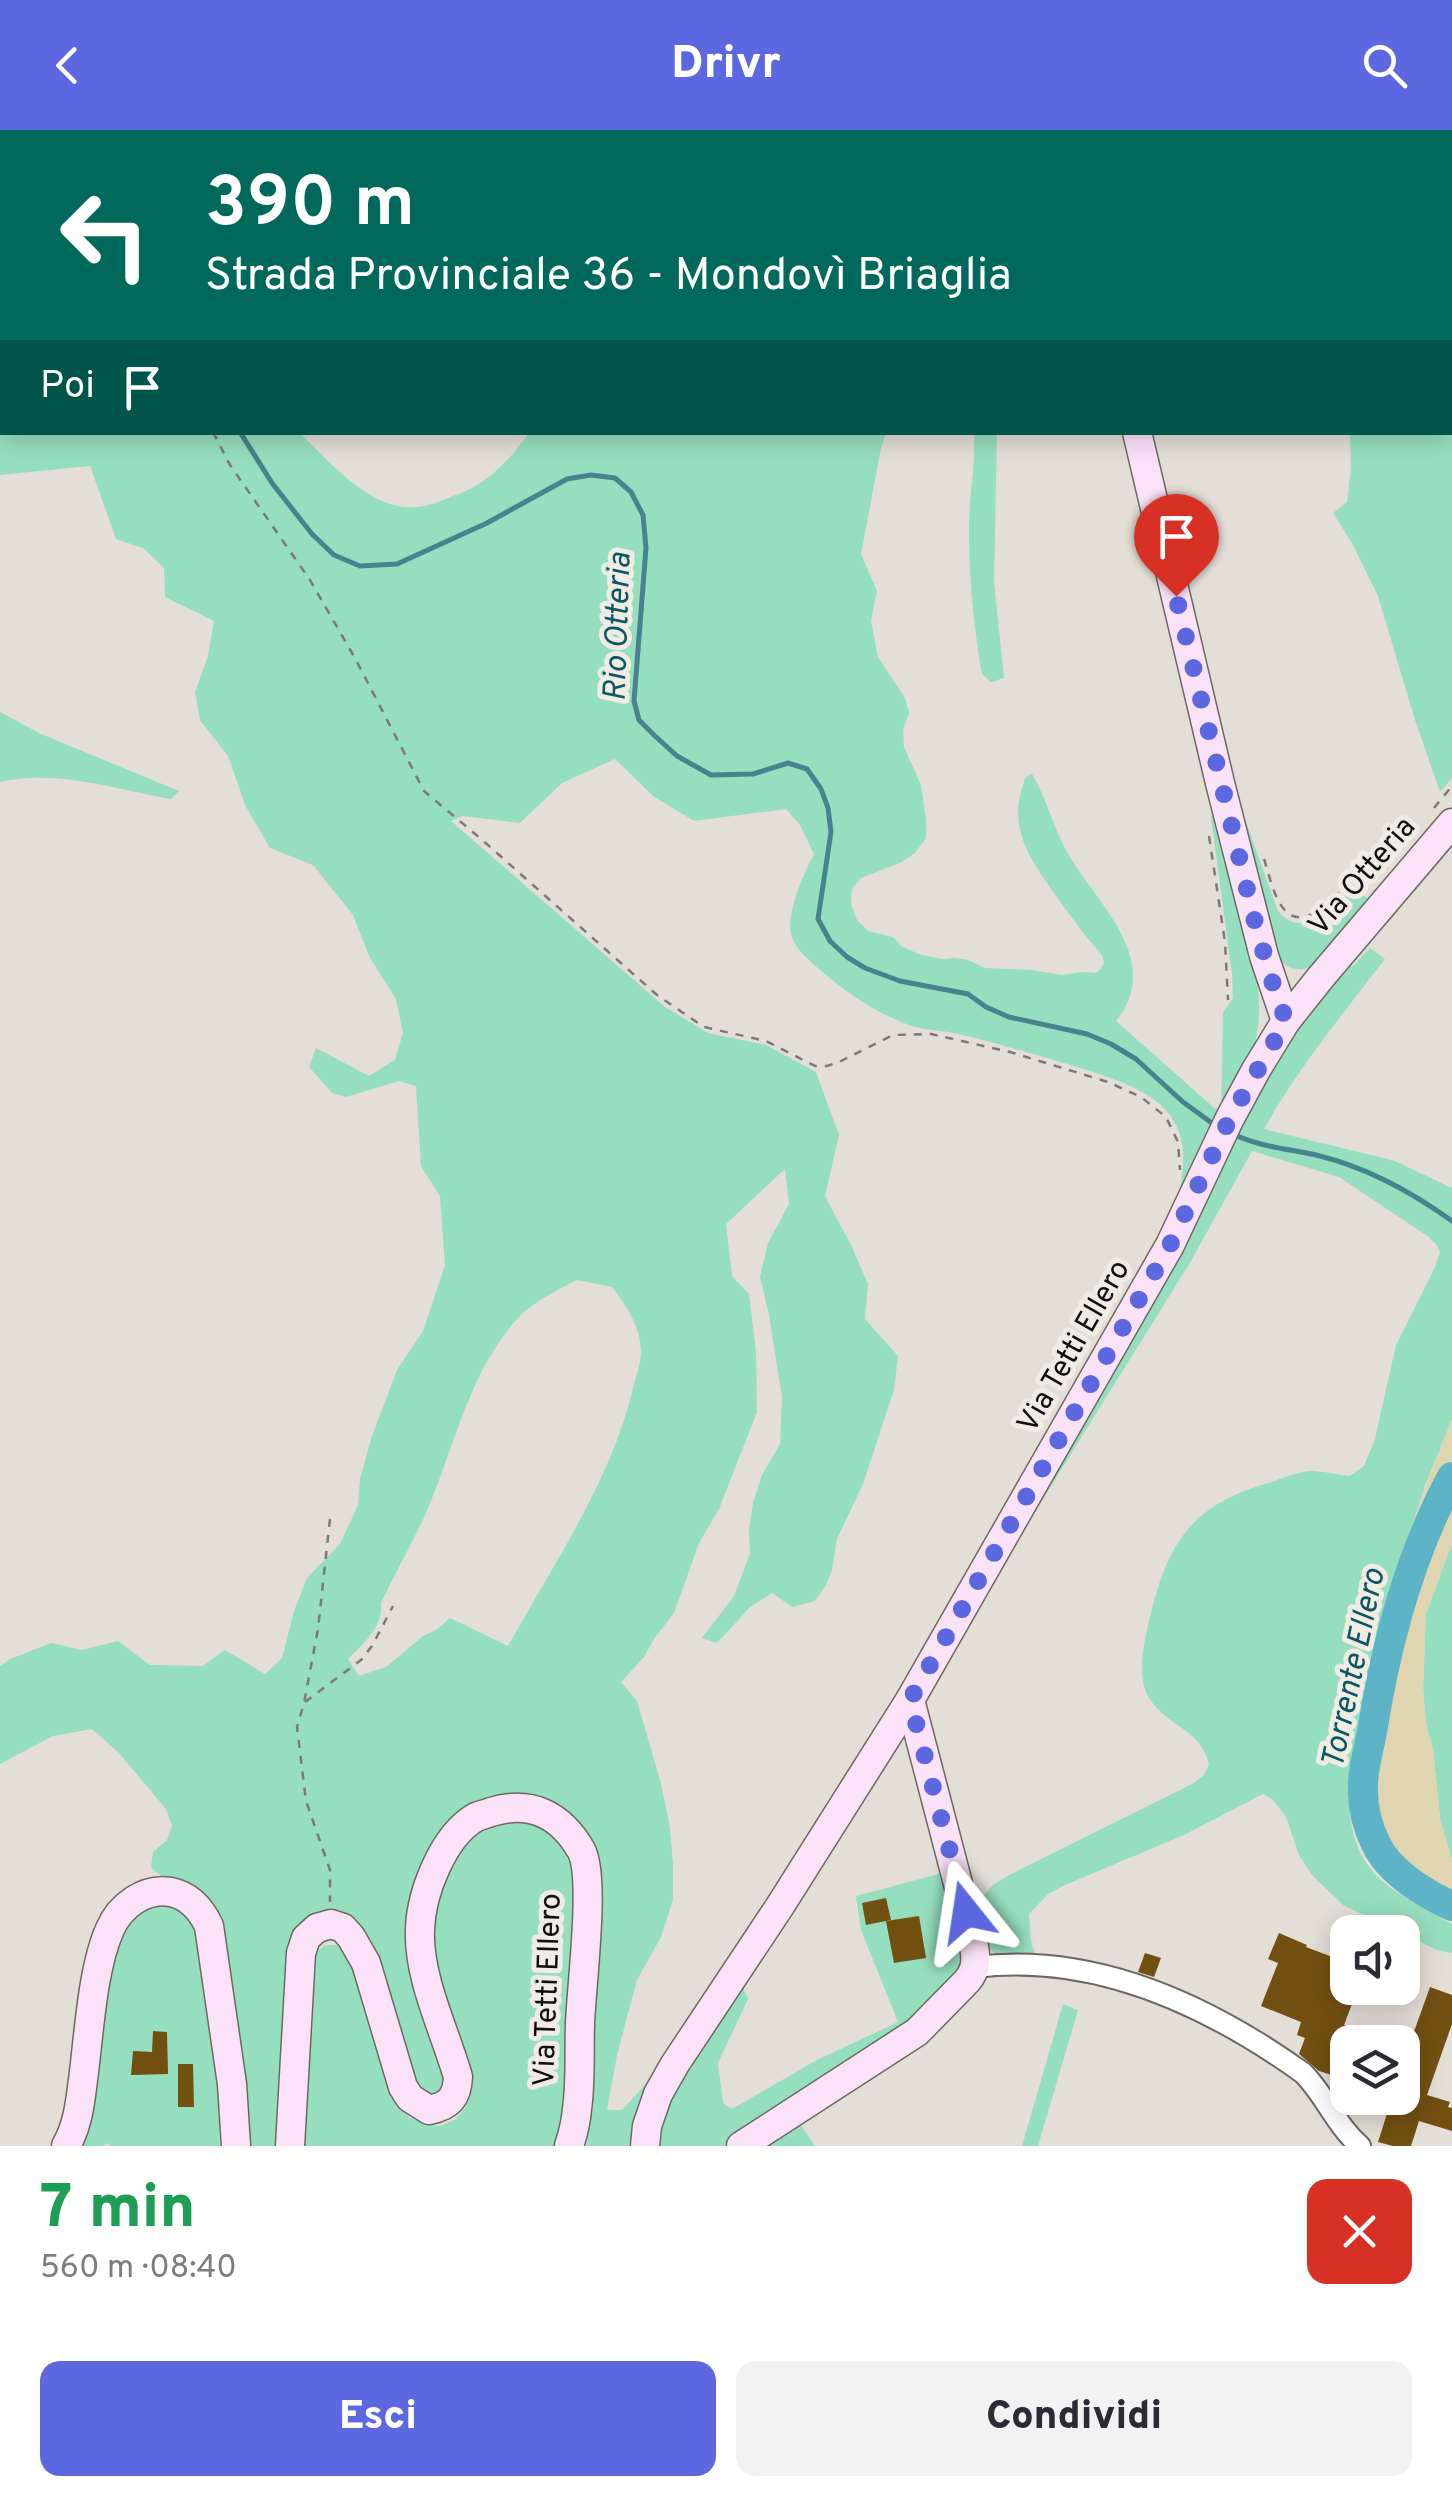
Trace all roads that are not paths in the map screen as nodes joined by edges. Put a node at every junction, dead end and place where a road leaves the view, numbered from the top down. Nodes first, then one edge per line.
1 (1139, 435) edge
2 (1440, 819) edge
3 (1286, 1021) junction
4 (910, 1700) junction
5 (975, 1967) junction
6 (66, 2146) edge
7 (236, 2146) edge
8 (290, 2146) edge
9 (570, 2146) edge
10 (644, 2146) edge
11 (742, 2146) edge
12 (1360, 2146) edge

1 - 3 main road
2 - 3 main road, Via Otteria
3 - 4 main road, Via Tetti Ellero
4 - 5 main road
4 - 10 main road, Via Tetti Ellero
5 - 11 main road
5 - 12 street
6 - 7 main road
8 - 9 main road, Via Tetti Ellero

